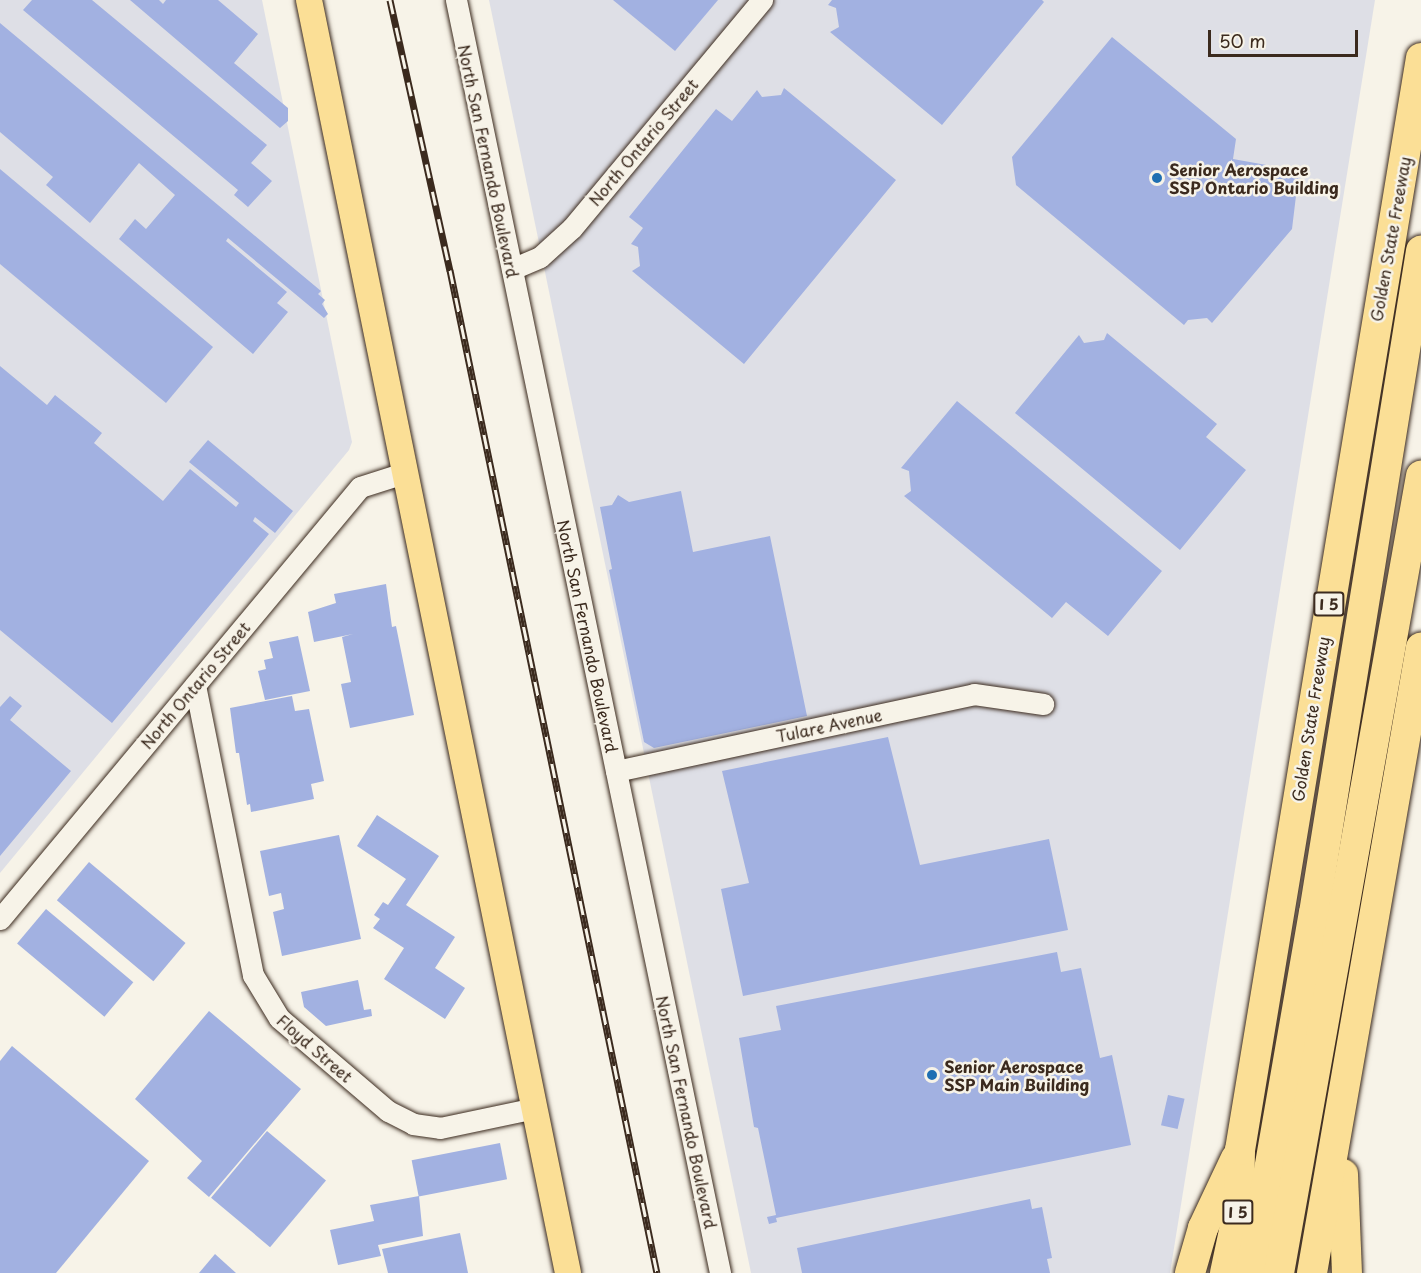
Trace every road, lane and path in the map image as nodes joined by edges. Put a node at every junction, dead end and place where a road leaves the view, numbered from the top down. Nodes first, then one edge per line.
1 (309, 0) edge
2 (456, 0) edge
3 (762, 0) edge
4 (1421, 58) edge
5 (1421, 251) edge
6 (512, 269) junction
7 (404, 472) junction
8 (1421, 476) edge
9 (1421, 647) edge
10 (195, 685) junction
11 (1043, 704) dead end
12 (616, 771) junction
13 (0, 919) edge
14 (535, 1108) junction
15 (1340, 1113) junction
16 (1240, 1150) junction
17 (568, 1273) edge
18 (720, 1273) edge
19 (1190, 1273) edge
20 (1225, 1273) edge
21 (1251, 1273) edge
22 (1279, 1273) edge
23 (1312, 1273) edge
24 (1347, 1273) edge

1 - 7 main road
2 - 6 street, North San Fernando Boulevard
3 - 6 street, North Ontario Street
4 - 16 highway, Golden State Freeway / I 5
5 - 21 highway
6 - 12 street, North San Fernando Boulevard
7 - 10 street, North Ontario Street
7 - 14 main road
8 - 22 highway
9 - 15 highway
10 - 13 street, North Ontario Street
10 - 14 street, Floyd Street
11 - 12 street, Tulare Avenue
12 - 18 street, North San Fernando Boulevard
14 - 17 main road
15 - 23 highway
15 - 24 highway
16 - 19 highway
16 - 20 highway, Golden State Freeway / I 5

